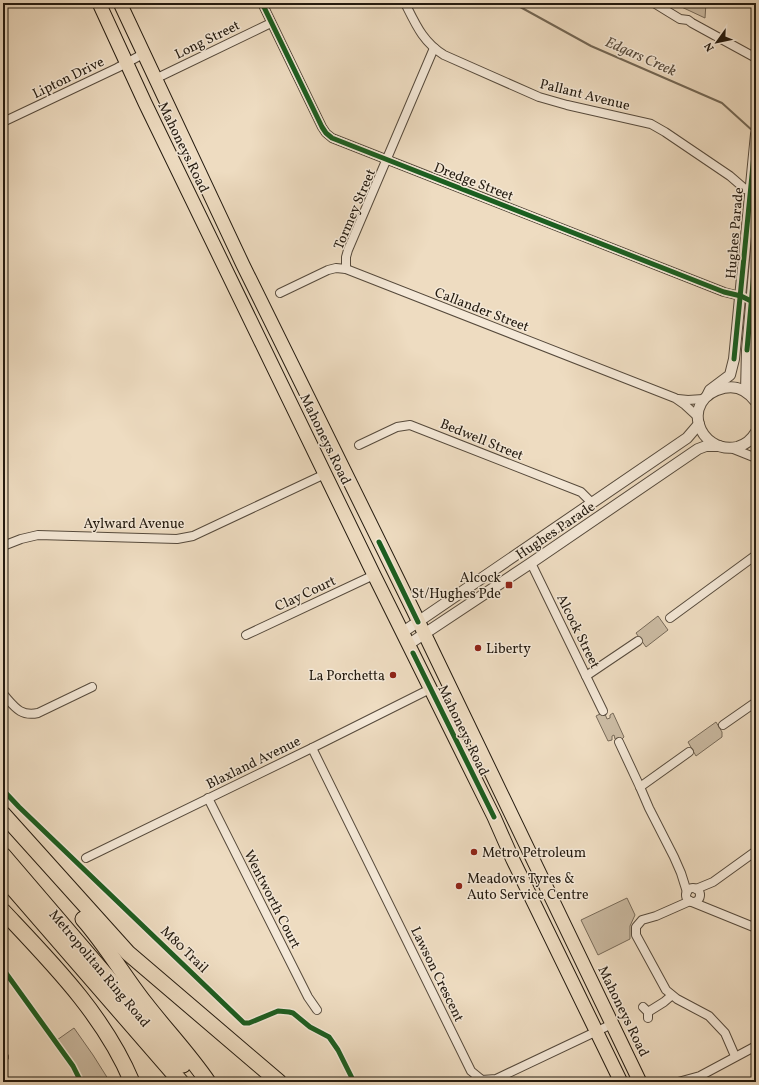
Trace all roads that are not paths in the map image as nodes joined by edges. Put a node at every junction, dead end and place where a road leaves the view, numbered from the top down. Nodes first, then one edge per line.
1 (99, 3) edge
2 (120, 3) edge
3 (262, 3) edge
4 (405, 3) edge
5 (654, 3) edge
6 (271, 23) junction
7 (434, 48) junction
8 (143, 54) junction
9 (756, 58) edge
10 (126, 63) junction
11 (155, 79) junction
12 (3, 122) edge
13 (756, 138) edge
14 (387, 160) junction
15 (753, 188) edge
16 (752, 223) edge
17 (756, 230) edge
18 (756, 250) edge
19 (346, 269) junction
20 (280, 293) dead end
21 (741, 296) junction
22 (751, 301) junction
23 (261, 302) junction
24 (246, 310) junction
25 (705, 397) junction
26 (752, 397) edge
27 (675, 398) junction
28 (698, 420) junction
29 (756, 432) edge
30 (359, 445) dead end
31 (719, 446) junction
32 (731, 448) junction
33 (756, 458) edge
34 (326, 474) junction
35 (594, 502) junction
36 (619, 503) junction
37 (595, 519) junction
38 (3, 546) edge
39 (522, 550) junction
40 (756, 556) edge
41 (531, 563) junction
42 (374, 575) junction
43 (670, 618) dead end
44 (418, 622) junction
45 (403, 632) junction
46 (246, 635) dead end
47 (424, 635) junction
48 (638, 641) dead end
49 (409, 644) junction
50 (586, 676) junction
51 (92, 687) dead end
52 (430, 689) junction
53 (3, 694) edge
54 (756, 702) edge
55 (603, 711) dead end
56 (723, 725) dead end
57 (619, 742) dead end
58 (312, 748) junction
59 (689, 752) dead end
60 (640, 787) junction
61 (208, 798) junction
62 (3, 815) edge
63 (3, 828) edge
64 (756, 851) edge
65 (3, 855) edge
66 (86, 858) dead end
67 (3, 877) edge
68 (693, 895) junction
69 (3, 911) edge
70 (756, 928) edge
71 (671, 996) junction
72 (317, 1010) dead end
73 (646, 1012) dead end
74 (612, 1024) junction
75 (596, 1032) junction
76 (756, 1046) edge
77 (735, 1056) junction
78 (697, 1079) edge
79 (132, 1082) edge
80 (180, 1082) edge
81 (197, 1082) edge
82 (208, 1082) edge
83 (280, 1082) edge
84 (621, 1082) edge
85 (640, 1082) edge
86 (678, 1082) edge

1 - 10 main road, Mahoneys Road
2 - 8 main road, Mahoneys Road
3 - 6 street, Dredge Street
4 - 7 street, Pallant Avenue
5 - 9 street
6 - 11 street, Long Street
6 - 14 street, Dredge Street
7 - 14 street, Tormey Street
7 - 15 street, Pallant Avenue
8 - 10 street, Lipton Drive
8 - 11 main road, Mahoneys Road
10 - 12 street, Lipton Drive
10 - 24 main road, Mahoneys Road
11 - 23 main road, Mahoneys Road
13 - 15 street, Hughes Parade
14 - 19 street, Tormey Street
14 - 21 street, Dredge Street
15 - 16 street, Hughes Parade
16 - 17 street
16 - 21 street, Hughes Parade
18 - 22 street, Hughes Parade
19 - 20 street, Callander Street
19 - 27 street, Callander Street
21 - 22 street, Dredge Street
21 - 25 street, Hughes Parade
22 - 26 street, Hughes Parade
23 - 24 main road
23 - 44 main road, Mahoneys Road
24 - 34 main road, Mahoneys Road
25 - 26 street
25 - 27 street, Callander Street
25 - 28 street
27 - 28 street, Callander Street
28 - 31 street
28 - 35 street, Hughes Parade
29 - 32 street
30 - 35 street, Bedwell Street
31 - 32 street
31 - 36 street, Hughes Parade
32 - 33 street
34 - 38 street, Aylward Avenue
34 - 42 main road, Mahoneys Road
35 - 36 street
35 - 37 street
35 - 39 street, Hughes Parade
36 - 37 street, Hughes Parade
37 - 41 street, Hughes Parade
39 - 41 street
39 - 44 street, Hughes Parade
40 - 43 street
41 - 47 street, Hughes Parade
41 - 50 street, Alcock Street
42 - 45 main road, Mahoneys Road
42 - 46 street, Clay Court
44 - 45 street, Hughes Parade
44 - 47 main road, Mahoneys Road
45 - 49 main road, Mahoneys Road
47 - 49 street, Hughes Parade
47 - 74 main road, Mahoneys Road
48 - 50 street
49 - 52 main road, Mahoneys Road
50 - 55 street, Alcock Street
51 - 53 street
52 - 58 street, Blaxland Avenue
52 - 75 main road, Mahoneys Road
54 - 56 street
57 - 60 street
58 - 61 street, Blaxland Avenue
58 - 75 street, Lawson Crescent
59 - 60 street
60 - 68 street
61 - 66 street, Blaxland Avenue
61 - 72 street, Wentworth Court
62 - 83 highway
63 - 82 highway
64 - 68 street
65 - 81 highway, Metropolitan Ring Road
67 - 80 highway, Metropolitan Ring Road
68 - 70 street
68 - 71 street
69 - 79 highway
71 - 73 street
71 - 77 street
74 - 75 street, Lawson Crescent
74 - 85 main road, Mahoneys Road
75 - 84 main road, Mahoneys Road
76 - 77 street
77 - 78 street
78 - 86 street

